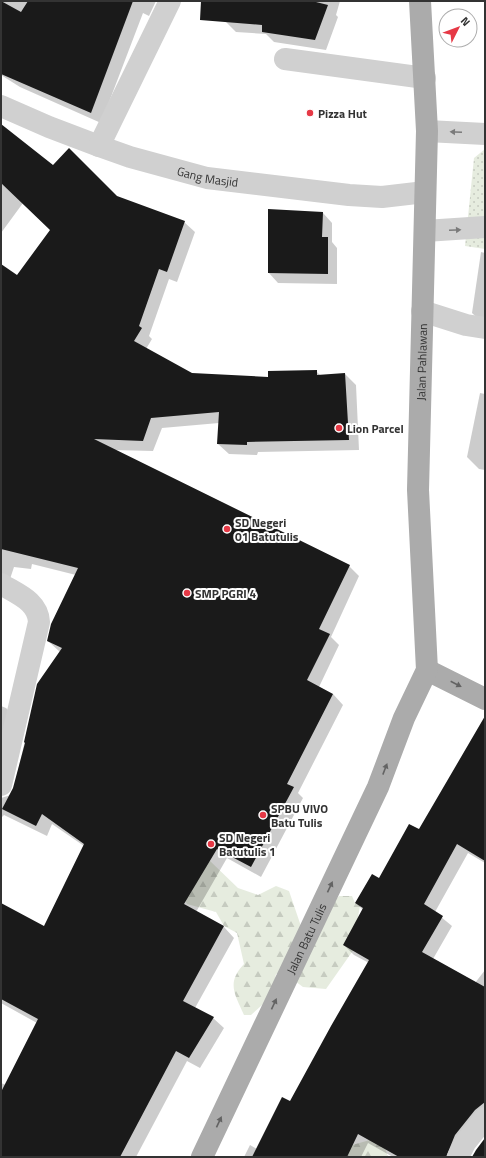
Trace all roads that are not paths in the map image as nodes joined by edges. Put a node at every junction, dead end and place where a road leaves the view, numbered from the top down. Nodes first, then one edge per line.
1 (170, 1) edge
2 (420, 1) edge
3 (285, 59) dead end
4 (425, 78) junction
5 (1, 106) edge
6 (427, 131) junction
7 (485, 134) edge
8 (99, 146) junction
9 (425, 192) junction
10 (485, 227) edge
11 (425, 231) junction
12 (422, 311) junction
13 (485, 328) edge
14 (1, 584) edge
15 (426, 670) junction
16 (485, 699) edge
17 (404, 718) joint
18 (1, 785) edge
19 (485, 1118) edge
20 (202, 1157) edge
21 (458, 1157) edge

1 - 8 street
2 - 4 main road, Jalan Pahlawan
3 - 4 street
4 - 6 main road, Jalan Pahlawan
5 - 8 street, Gang Masjid
7 -> 6 street
6 - 9 main road, Jalan Pahlawan
8 - 9 street, Gang Masjid
9 - 11 main road, Jalan Pahlawan
11 -> 10 street
11 - 12 main road, Jalan Pahlawan
12 - 13 street
12 - 15 main road, Jalan Pahlawan
14 - 18 street
15 -> 16 main road
15 - 17 main road, Jalan Pahlawan
20 -> 17 main road, Jalan Batu Tulis
19 - 21 street

